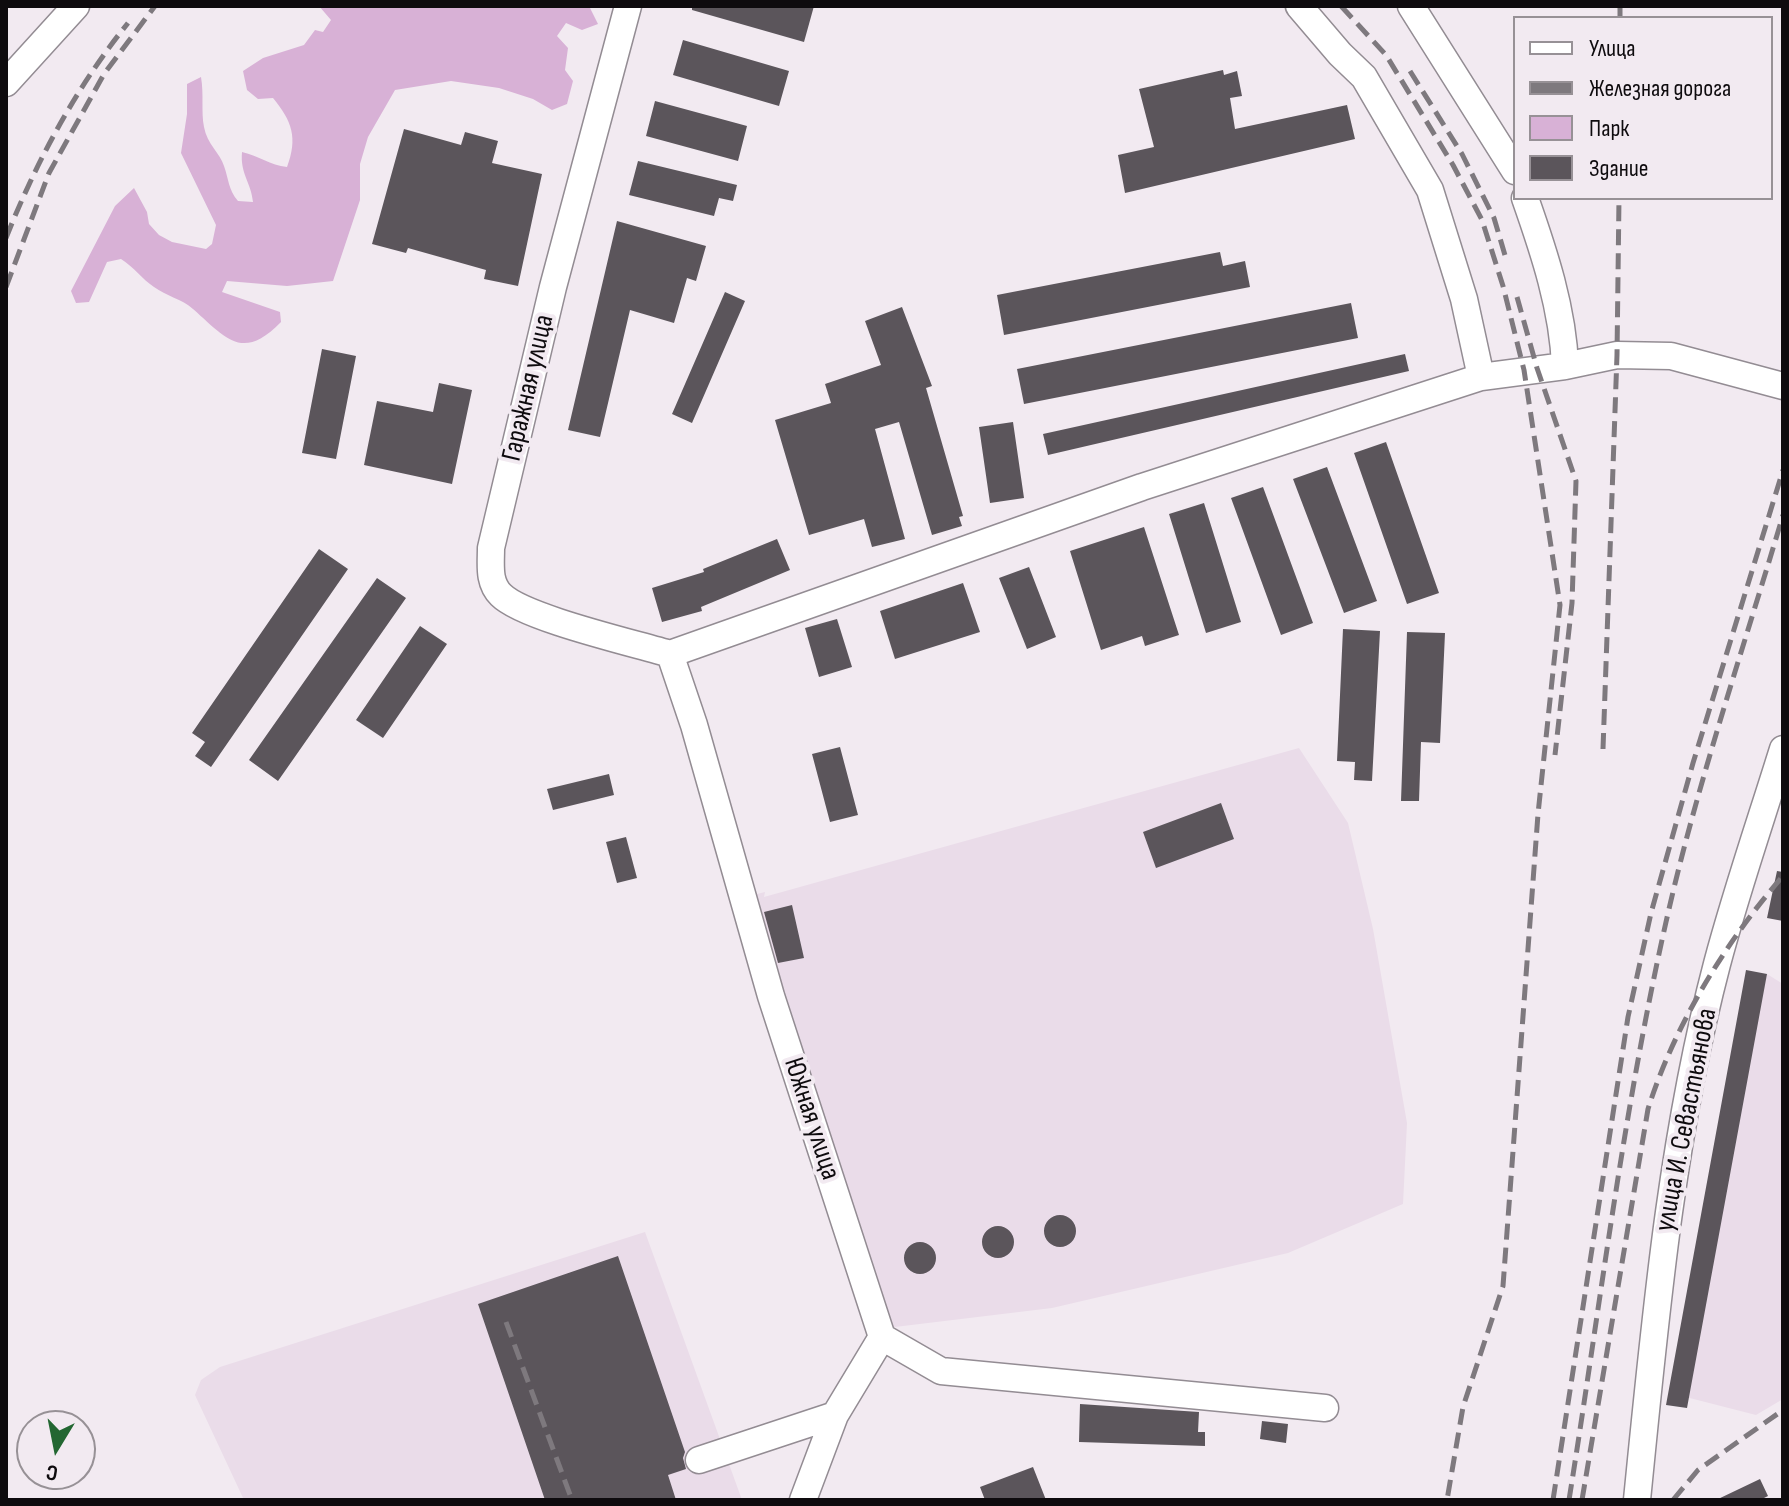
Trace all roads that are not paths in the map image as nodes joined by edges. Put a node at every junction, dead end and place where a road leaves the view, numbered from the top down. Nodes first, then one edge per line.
1 (76, 6) edge
2 (628, 6) edge
3 (1299, 6) edge
4 (1411, 6) edge
5 (6, 83) edge
6 (1513, 168) edge
7 (1526, 200) edge
8 (1565, 366) junction
9 (1481, 377) junction
10 (1783, 386) edge
11 (670, 654) junction
12 (1783, 749) edge
13 (882, 1337) junction
14 (1325, 1408) dead end
15 (835, 1415) junction
16 (699, 1460) dead end
17 (803, 1500) edge
18 (1637, 1500) edge

1 - 5 street
2 - 11 street, Гаражная улица
3 - 9 street
4 - 6 street
7 - 8 street
8 - 9 street
8 - 10 street
9 - 11 street
11 - 13 street, Южная улица
12 - 18 street, улица И. Севастьянова
13 - 14 street
13 - 15 street
15 - 16 street
15 - 17 street

